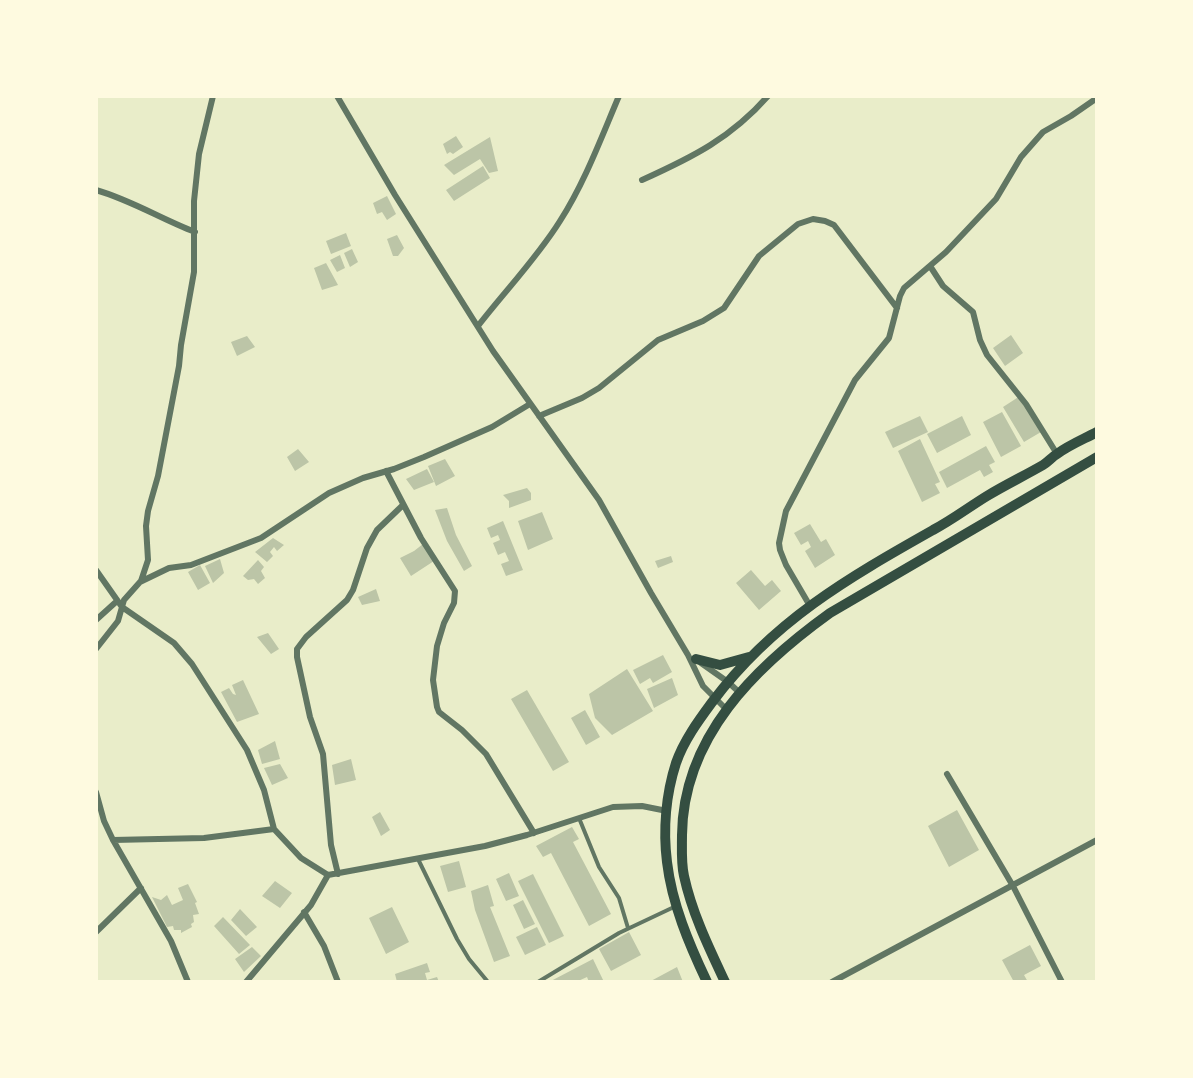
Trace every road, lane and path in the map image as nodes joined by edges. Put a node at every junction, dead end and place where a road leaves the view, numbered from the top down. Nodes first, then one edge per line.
1 (213, 96) edge
2 (337, 96) edge
3 (619, 96) edge
4 (768, 96) edge
5 (1097, 98) edge
6 (642, 180) dead end
7 (96, 190) edge
8 (195, 232) junction
9 (930, 266) junction
10 (897, 308) junction
11 (478, 326) junction
12 (530, 404) junction
13 (539, 416) junction
14 (1097, 432) edge
15 (1057, 454) junction
16 (1097, 457) edge
17 (386, 471) junction
18 (403, 505) junction
19 (96, 570) edge
20 (140, 582) junction
21 (119, 604) junction
22 (810, 606) junction
23 (96, 620) edge
24 (96, 649) edge
25 (752, 656) junction
26 (692, 657) junction
27 (728, 682) junction
28 (740, 693) junction
29 (715, 699) junction
30 (726, 710) junction
31 (948, 774) dead end
32 (96, 792) edge
33 (667, 811) junction
34 (579, 818) junction
35 (274, 829) junction
36 (534, 833) junction
37 (113, 840) junction
38 (1097, 840) edge
39 (418, 859) junction
40 (338, 874) junction
41 (328, 875) junction
42 (1013, 886) junction
43 (141, 888) junction
44 (676, 906) junction
45 (304, 912) junction
46 (628, 928) junction
47 (96, 932) edge
48 (188, 982) edge
49 (246, 982) edge
50 (338, 982) edge
51 (488, 982) edge
52 (538, 982) edge
53 (707, 982) edge
54 (725, 982) edge
55 (832, 982) edge
56 (1062, 982) edge

1 - 8 street
2 - 11 street
3 - 11 street
4 - 6 street
5 - 9 street
7 - 8 street
8 - 20 street
9 - 10 street
9 - 15 street
10 - 13 street
10 - 22 street
11 - 12 street
12 - 13 street
12 - 17 street
13 - 26 street
14 - 15 main road
15 - 22 main road
16 - 28 main road
17 - 18 street
17 - 20 street
18 - 36 street
18 - 40 street
19 - 21 street
20 - 21 street
21 - 23 street
21 - 24 street
21 - 35 street
22 - 25 main road
25 - 26 main road
25 - 27 main road
26 - 27 street
26 - 29 street
27 - 28 street
27 - 29 main road
28 - 30 main road
29 - 30 street
29 - 33 main road
30 - 54 main road
31 - 42 street
32 - 37 street
33 - 34 street
33 - 44 main road
34 - 36 street
34 - 46 lane
35 - 37 street
35 - 41 street
36 - 39 street
37 - 43 street
38 - 42 street
39 - 40 street
39 - 51 lane
40 - 41 street
41 - 45 street
42 - 55 street
42 - 56 street
43 - 47 street
43 - 48 street
44 - 46 lane
44 - 53 main road
45 - 49 street
45 - 50 street
46 - 52 lane

